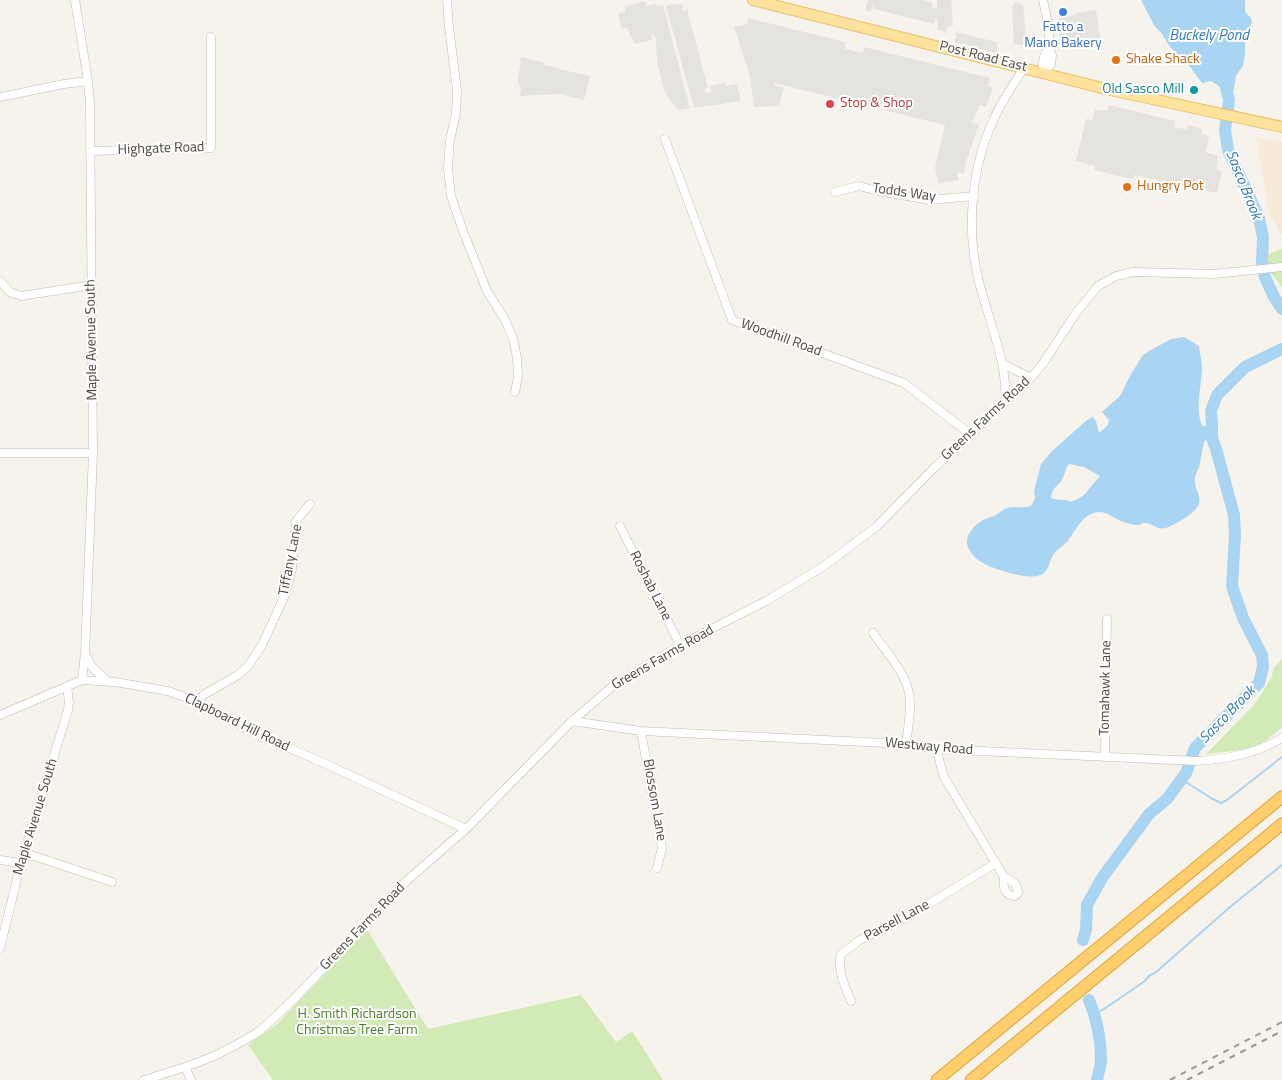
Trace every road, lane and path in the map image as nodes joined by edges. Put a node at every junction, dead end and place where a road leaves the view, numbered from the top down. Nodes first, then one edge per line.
1 (76, 0) edge
2 (447, 0) edge
3 (754, 0) edge
4 (1043, 0) edge
5 (211, 37) dead end
6 (1024, 68) junction
7 (1044, 73) junction
8 (88, 81) junction
9 (0, 97) edge
10 (1282, 127) edge
11 (665, 139) dead end
12 (90, 151) junction
13 (835, 192) dead end
14 (974, 196) junction
15 (1282, 267) edge
16 (0, 281) edge
17 (92, 286) junction
18 (1003, 364) junction
19 (1031, 378) junction
20 (515, 392) dead end
21 (1006, 401) junction
22 (970, 434) junction
23 (0, 453) edge
24 (93, 453) junction
25 (310, 504) dead end
26 (620, 526) dead end
27 (1107, 619) dead end
28 (873, 633) dead end
29 (680, 645) junction
30 (86, 654) junction
31 (82, 680) junction
32 (106, 681) junction
33 (67, 686) junction
34 (195, 701) junction
35 (0, 715) edge
36 (572, 722) junction
37 (642, 731) junction
38 (1282, 738) edge
39 (906, 744) junction
40 (936, 749) junction
41 (1105, 757) junction
42 (1282, 796) edge
43 (1282, 824) edge
44 (466, 829) junction
45 (25, 853) junction
46 (0, 860) edge
47 (21, 863) junction
48 (996, 863) junction
49 (657, 868) dead end
50 (1004, 878) dead end
51 (112, 882) dead end
52 (0, 948) edge
53 (851, 1002) dead end
54 (185, 1067) junction
55 (144, 1080) edge
56 (191, 1080) edge
57 (937, 1080) edge
58 (971, 1080) edge

1 - 8 street, Maple Avenue South
2 - 20 street
3 - 6 main road, Post Road East
4 - 7 street
5 - 12 street, Highgate Road
6 - 7 main road, Post Road East
6 - 14 street
7 - 10 main road, Post Road East
8 - 9 street
8 - 12 street, Maple Avenue South
11 - 22 street, Woodhill Road
12 - 17 street, Maple Avenue South
13 - 14 street, Todds Way
14 - 18 street
15 - 19 street, Greens Farms Road
16 - 17 street
17 - 24 street, Maple Avenue South
18 - 19 street
18 - 21 street
19 - 21 street, Greens Farms Road
21 - 22 street, Greens Farms Road
22 - 29 street, Greens Farms Road
23 - 24 street
24 - 30 street, Maple Avenue South
25 - 34 street, Tiffany Lane
26 - 29 street, Roshab Lane
27 - 41 street, Tomahawk Lane
28 - 39 street
29 - 36 street, Greens Farms Road
30 - 31 street, Maple Avenue South
30 - 32 street
31 - 32 street, Clapboard Hill Road
31 - 33 street, Clapboard Hill Road
32 - 34 street, Clapboard Hill Road
33 - 35 street, Clapboard Hill Road
33 - 45 street, Maple Avenue South
34 - 44 street, Clapboard Hill Road
36 - 37 street, Westway Road
36 - 44 street, Greens Farms Road
37 - 39 street, Westway Road
37 - 49 street, Blossom Lane
38 - 41 street, Westway Road
39 - 40 street, Westway Road
40 - 41 street, Westway Road
40 - 48 street
42 - 57 highway
43 - 58 highway
44 - 54 street, Greens Farms Road
45 - 47 street, Maple Avenue South
45 - 51 street
46 - 47 street
47 - 52 street, Maple Avenue South
48 - 50 street
48 - 53 street, Parsell Lane
54 - 55 street, Greens Farms Road
54 - 56 street

